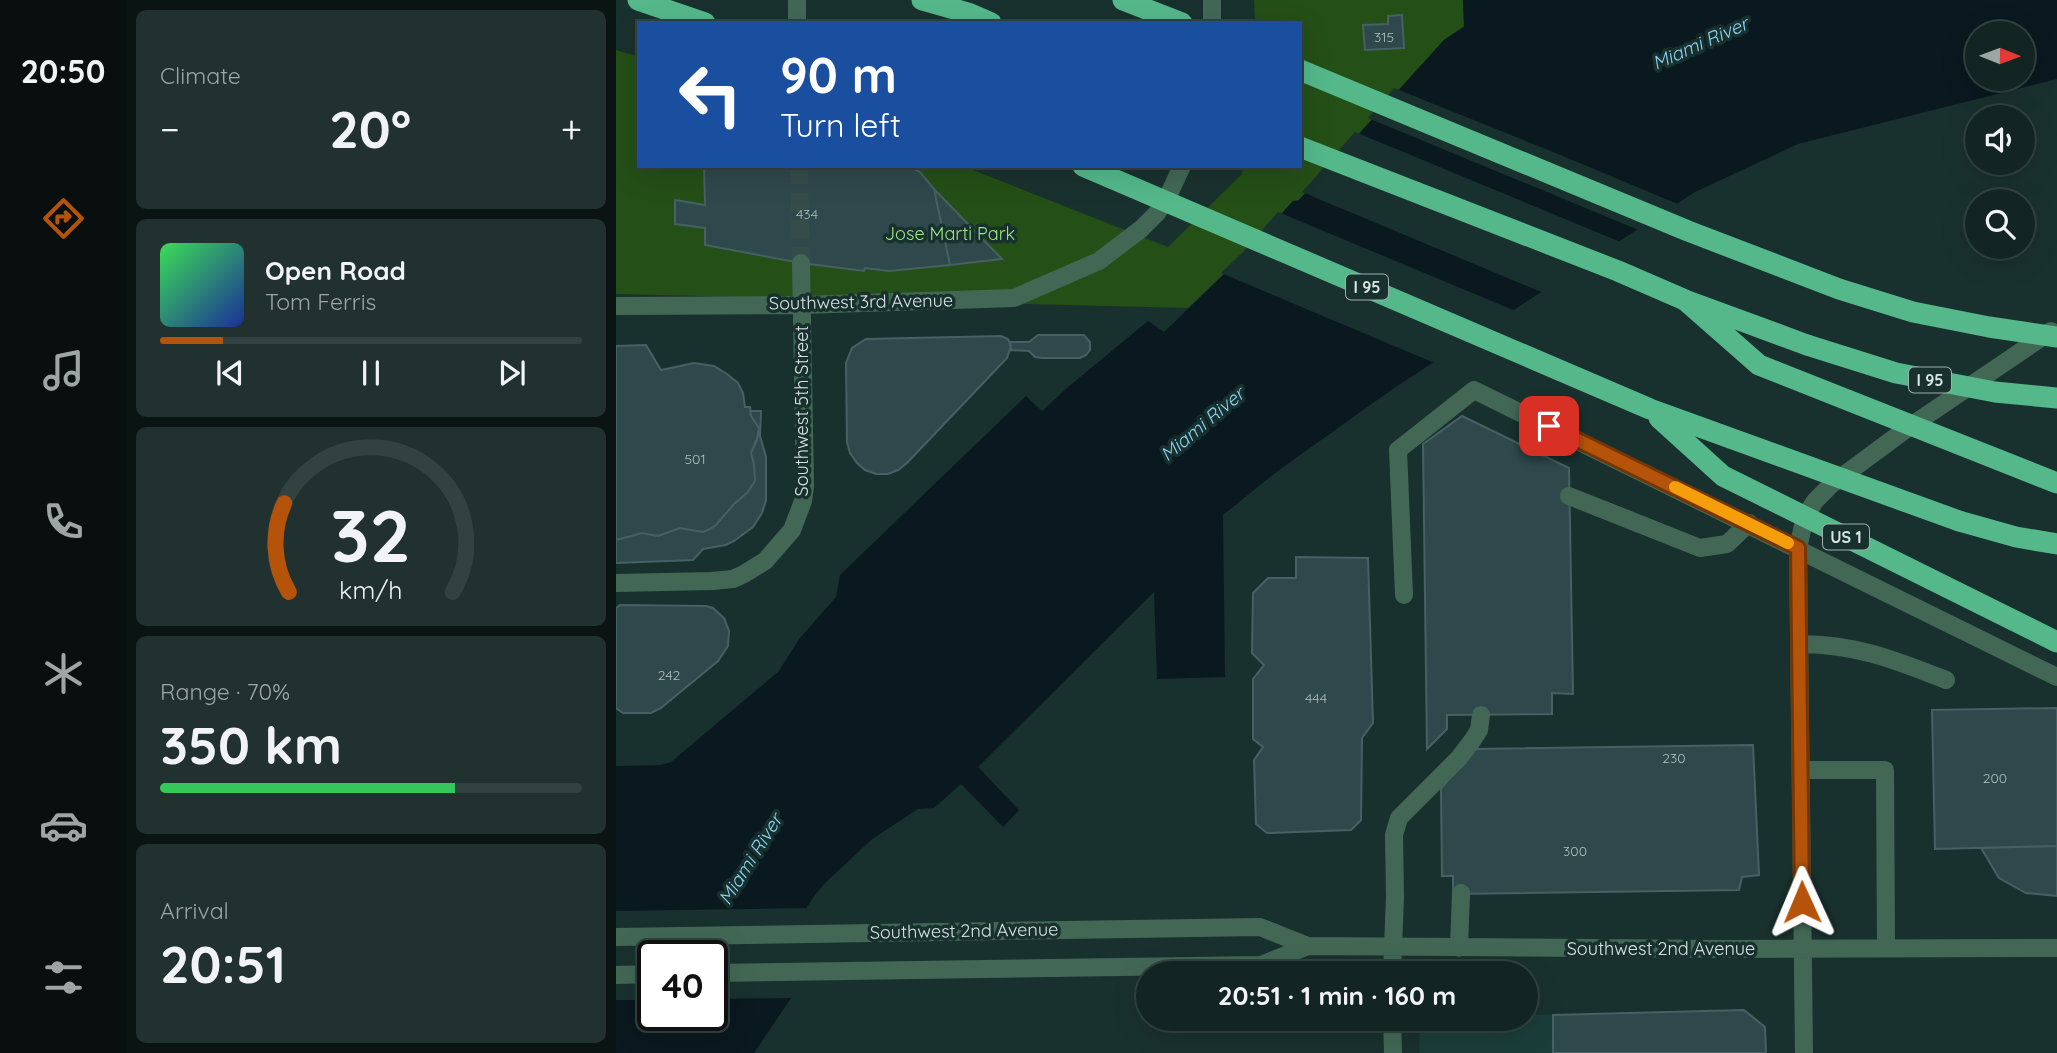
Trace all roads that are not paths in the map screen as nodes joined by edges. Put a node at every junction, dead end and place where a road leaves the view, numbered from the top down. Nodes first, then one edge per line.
1 (638, 0) edge
2 (797, 0) edge
3 (922, 0) edge
4 (1123, 0) edge
5 (1212, 0) edge
6 (699, 21) edge
7 (797, 21) edge
8 (986, 21) edge
9 (1177, 21) edge
10 (1212, 21) edge
11 (1302, 71) edge
12 (1302, 148) edge
13 (1088, 168) edge
14 (1181, 168) edge
15 (802, 263) tunnel mouth
16 (1685, 300) junction
17 (802, 305) junction
18 (616, 306) edge
19 (2057, 327) edge
20 (2057, 337) edge
21 (2057, 398) edge
22 (1650, 409) junction
23 (2057, 484) edge
24 (1569, 496) dead end
25 (1749, 523) junction
26 (2057, 544) edge
27 (1798, 548) junction
28 (616, 583) edge
29 (1404, 595) dead end
30 (2057, 642) edge
31 (1799, 645) junction
32 (2057, 677) edge
33 (1946, 680) dead end
34 (1481, 715) dead end
35 (1801, 770) junction
36 (1461, 893) dead end
37 (616, 937) edge
38 (1308, 946) junction
39 (1392, 948) junction
40 (1459, 948) junction
41 (1886, 948) junction
42 (2057, 948) edge
43 (1802, 949) junction
44 (1392, 961) edge
45 (728, 973) edge
46 (637, 974) edge
47 (616, 975) edge
48 (1392, 1031) edge
49 (1393, 1053) edge
50 (1804, 1053) edge

1 - 6 highway
2 - 7 street
3 - 8 highway
4 - 9 highway
5 - 10 street
11 - 20 highway, bridge
12 - 16 highway, I 95
13 - 22 highway, I 95, bridge
14 - 17 street, Southwest 3rd Avenue
15 - 17 street, Southwest 5th Street
16 - 21 highway, I 95, bridge
16 - 23 highway, bridge
17 - 18 street, Southwest 3rd Avenue
17 - 28 street, Southwest 5th Street
19 - 27 street
22 - 26 highway, I 95, bridge
22 - 30 highway, US 1, bridge
24 - 25 street
25 - 27 street
25 - 29 street
27 - 31 street
27 - 32 street
31 - 33 street
31 - 35 street
34 - 39 street
35 - 41 street
35 - 43 street
36 - 40 street
37 - 38 street, Southwest 2nd Avenue
38 - 39 street, Southwest 2nd Avenue
38 - 45 street, Southwest 2nd Avenue
39 - 40 street, Southwest 2nd Avenue
39 - 44 street
40 - 43 street, Southwest 2nd Avenue
41 - 42 street, Southwest 2nd Avenue
41 - 43 street, Southwest 2nd Avenue
43 - 50 street
46 - 47 street
48 - 49 street

